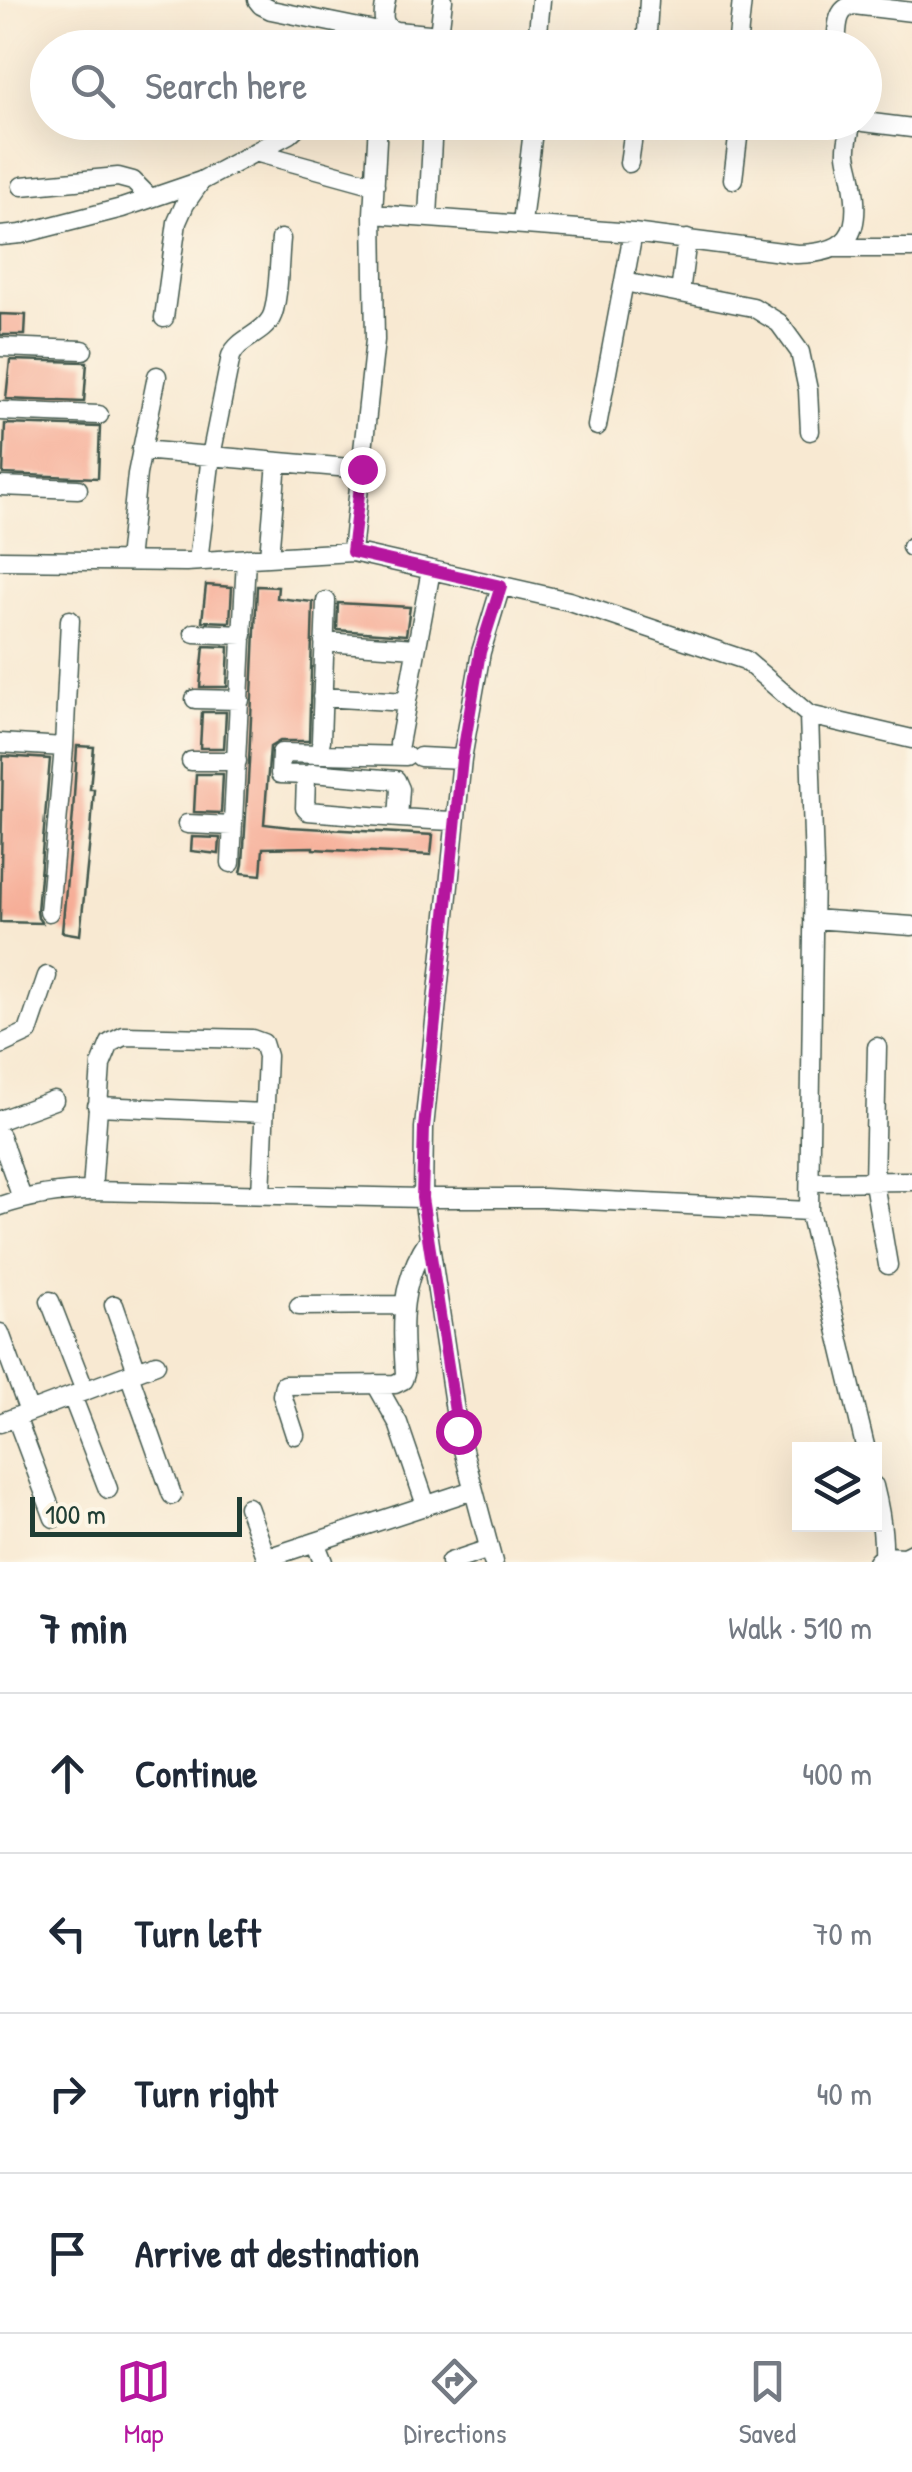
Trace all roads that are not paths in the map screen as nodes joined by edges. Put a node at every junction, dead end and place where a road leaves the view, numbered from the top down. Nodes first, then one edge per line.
1 (257, 0) edge
2 (326, 0) edge
3 (386, 0) edge
4 (443, 0) edge
5 (541, 0) edge
6 (649, 0) edge
7 (742, 0) edge
8 (912, 12) edge
9 (330, 22) junction
10 (363, 30) edge
11 (384, 30) edge
12 (439, 30) edge
13 (540, 30) edge
14 (647, 30) edge
15 (739, 30) edge
16 (838, 30) edge
17 (882, 124) edge
18 (912, 128) edge
19 (278, 140) edge
20 (377, 140) edge
21 (432, 140) edge
22 (532, 140) edge
23 (632, 140) edge
24 (738, 140) edge
25 (849, 140) edge
26 (256, 152) junction
27 (629, 163) dead end
28 (733, 179) dead end
29 (202, 180) junction
30 (375, 185) junction
31 (22, 186) dead end
32 (150, 198) junction
33 (373, 214) junction
34 (428, 217) junction
35 (522, 224) junction
36 (633, 233) junction
37 (0, 236) edge
38 (281, 238) dead end
39 (686, 239) junction
40 (837, 248) junction
41 (912, 248) edge
42 (624, 282) junction
43 (680, 293) junction
44 (164, 318) dead end
45 (0, 347) edge
46 (83, 350) dead end
47 (158, 376) dead end
48 (0, 411) edge
49 (100, 415) dead end
50 (598, 426) dead end
51 (810, 432) dead end
52 (142, 450) junction
53 (211, 456) junction
54 (277, 462) junction
55 (362, 469) junction
56 (0, 486) edge
57 (78, 488) dead end
58 (352, 552) junction
59 (269, 557) junction
60 (246, 558) junction
61 (0, 560) edge
62 (128, 561) junction
63 (198, 561) junction
64 (431, 570) junction
65 (501, 586) junction
66 (326, 601) dead end
67 (70, 620) dead end
68 (194, 633) dead end
69 (244, 635) junction
70 (324, 642) junction
71 (416, 648) junction
72 (322, 696) junction
73 (195, 699) dead end
74 (240, 700) junction
75 (406, 702) junction
76 (809, 715) junction
77 (912, 739) edge
78 (320, 742) dead end
79 (0, 743) edge
80 (64, 747) junction
81 (408, 752) junction
82 (462, 759) junction
83 (191, 761) dead end
84 (237, 761) junction
85 (308, 775) junction
86 (398, 818) junction
87 (454, 822) junction
88 (186, 824) dead end
89 (234, 826) junction
90 (231, 863) dead end
91 (49, 912) dead end
92 (813, 919) junction
93 (912, 926) edge
94 (47, 976) dead end
95 (0, 1045) edge
96 (877, 1047) dead end
97 (54, 1100) dead end
98 (98, 1106) junction
99 (264, 1113) junction
100 (0, 1120) edge
101 (0, 1136) edge
102 (912, 1181) edge
103 (810, 1182) junction
104 (874, 1183) junction
105 (92, 1191) junction
106 (262, 1194) junction
107 (22, 1198) junction
108 (422, 1198) junction
109 (0, 1206) edge
110 (809, 1211) junction
111 (429, 1239) junction
112 (888, 1265) dead end
113 (50, 1301) dead end
114 (114, 1305) dead end
115 (403, 1305) junction
116 (298, 1306) dead end
117 (0, 1333) edge
118 (156, 1364) dead end
119 (134, 1373) junction
120 (376, 1384) junction
121 (78, 1394) junction
122 (15, 1417) edge
123 (295, 1435) dead end
124 (864, 1442) edge
125 (108, 1489) dead end
126 (473, 1490) junction
127 (172, 1494) dead end
128 (426, 1506) junction
129 (248, 1507) dead end
130 (54, 1518) dead end
131 (881, 1532) edge
132 (315, 1542) junction
133 (912, 1553) edge
134 (491, 1556) edge
135 (880, 1559) edge
136 (267, 1560) edge
137 (322, 1562) edge
138 (450, 1562) edge

1 - 9 street
2 - 9 street
3 - 11 street
4 - 12 street
5 - 13 street
6 - 14 street
7 - 15 street
8 - 16 street
9 - 10 street
17 - 18 street
19 - 26 street
20 - 30 street
21 - 34 street
22 - 35 street
23 - 27 street
24 - 28 street
25 - 40 street
26 - 29 street
26 - 30 street
29 - 32 street
29 - 44 street
30 - 33 street
31 - 32 street
32 - 37 street
33 - 34 street
33 - 55 street
34 - 35 street
35 - 36 street
36 - 39 street
36 - 42 street
38 - 53 street
39 - 40 street
39 - 43 street
40 - 41 street
42 - 43 street
42 - 50 street
43 - 51 street
45 - 46 street
47 - 52 street
48 - 49 street
52 - 53 street
52 - 62 street
53 - 54 street
53 - 63 street
54 - 55 street
54 - 59 street
55 - 58 street
56 - 57 street
58 - 59 street
58 - 64 street
59 - 60 street
60 - 63 street
60 - 69 street
61 - 62 street
62 - 63 street
64 - 65 street
64 - 71 street
65 - 76 street
65 - 82 street
66 - 70 street
67 - 80 street
68 - 69 street
69 - 74 street
70 - 71 street
70 - 72 street
71 - 75 street
72 - 75 street
72 - 78 street
73 - 74 street
74 - 84 street
75 - 81 street
76 - 77 street
76 - 92 street
79 - 80 street
80 - 91 street
81 - 82 street
81 - 85 street
82 - 87 street
83 - 84 street
84 - 89 street
85 - 86 street
85 - 86 street
86 - 87 street
87 - 108 street
88 - 89 street
89 - 90 street
92 - 93 street
92 - 103 street
94 - 95 street
96 - 104 street
97 - 100 street
98 - 99 street
98 - 99 street
98 - 105 street
99 - 106 street
101 - 107 street
102 - 104 street
103 - 104 street
103 - 110 street
104 - 112 street
105 - 106 street
105 - 107 street
106 - 108 street
107 - 109 street
108 - 110 street
108 - 111 street
110 - 124 street
111 - 115 street
111 - 126 street
113 - 121 street
114 - 119 street
115 - 116 street
115 - 120 street
117 - 122 street
118 - 119 street
119 - 121 street
119 - 127 street
120 - 123 street
120 - 128 street
121 - 122 street
121 - 125 street
122 - 130 street
126 - 128 street
126 - 134 street
128 - 132 street
129 - 136 street
131 - 135 street
132 - 136 street
132 - 137 street
133 - 135 street
134 - 138 street

